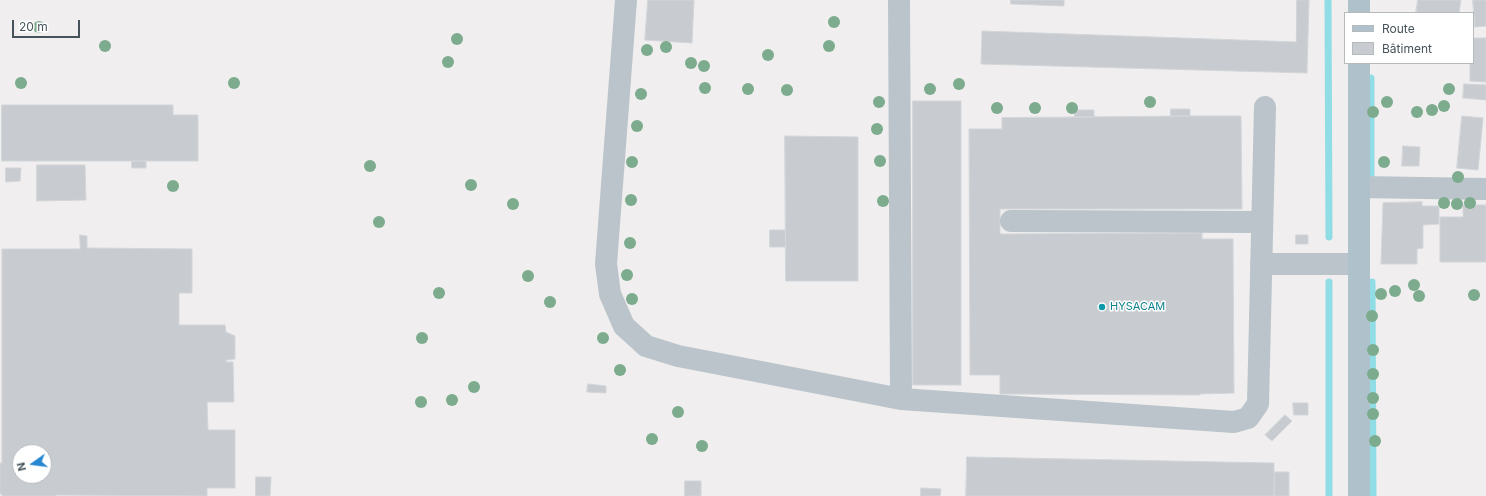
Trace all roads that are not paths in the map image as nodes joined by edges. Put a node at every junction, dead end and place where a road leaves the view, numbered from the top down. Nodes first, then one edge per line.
1 (626, 0) edge
2 (899, 0) edge
3 (1359, 0) edge
4 (1359, 12) edge
5 (1359, 64) edge
6 (1265, 107) dead end
7 (1359, 187) junction
8 (1486, 189) edge
9 (1011, 221) dead end
10 (1262, 222) junction
11 (1261, 264) junction
12 (1359, 264) junction
13 (901, 399) junction
14 (1359, 496) edge

1 - 13 street
2 - 13 street
3 - 4 main road
5 - 7 main road
6 - 10 street
7 - 8 street
7 - 12 main road
9 - 10 street
10 - 11 street
11 - 12 street
11 - 13 street
12 - 14 main road

